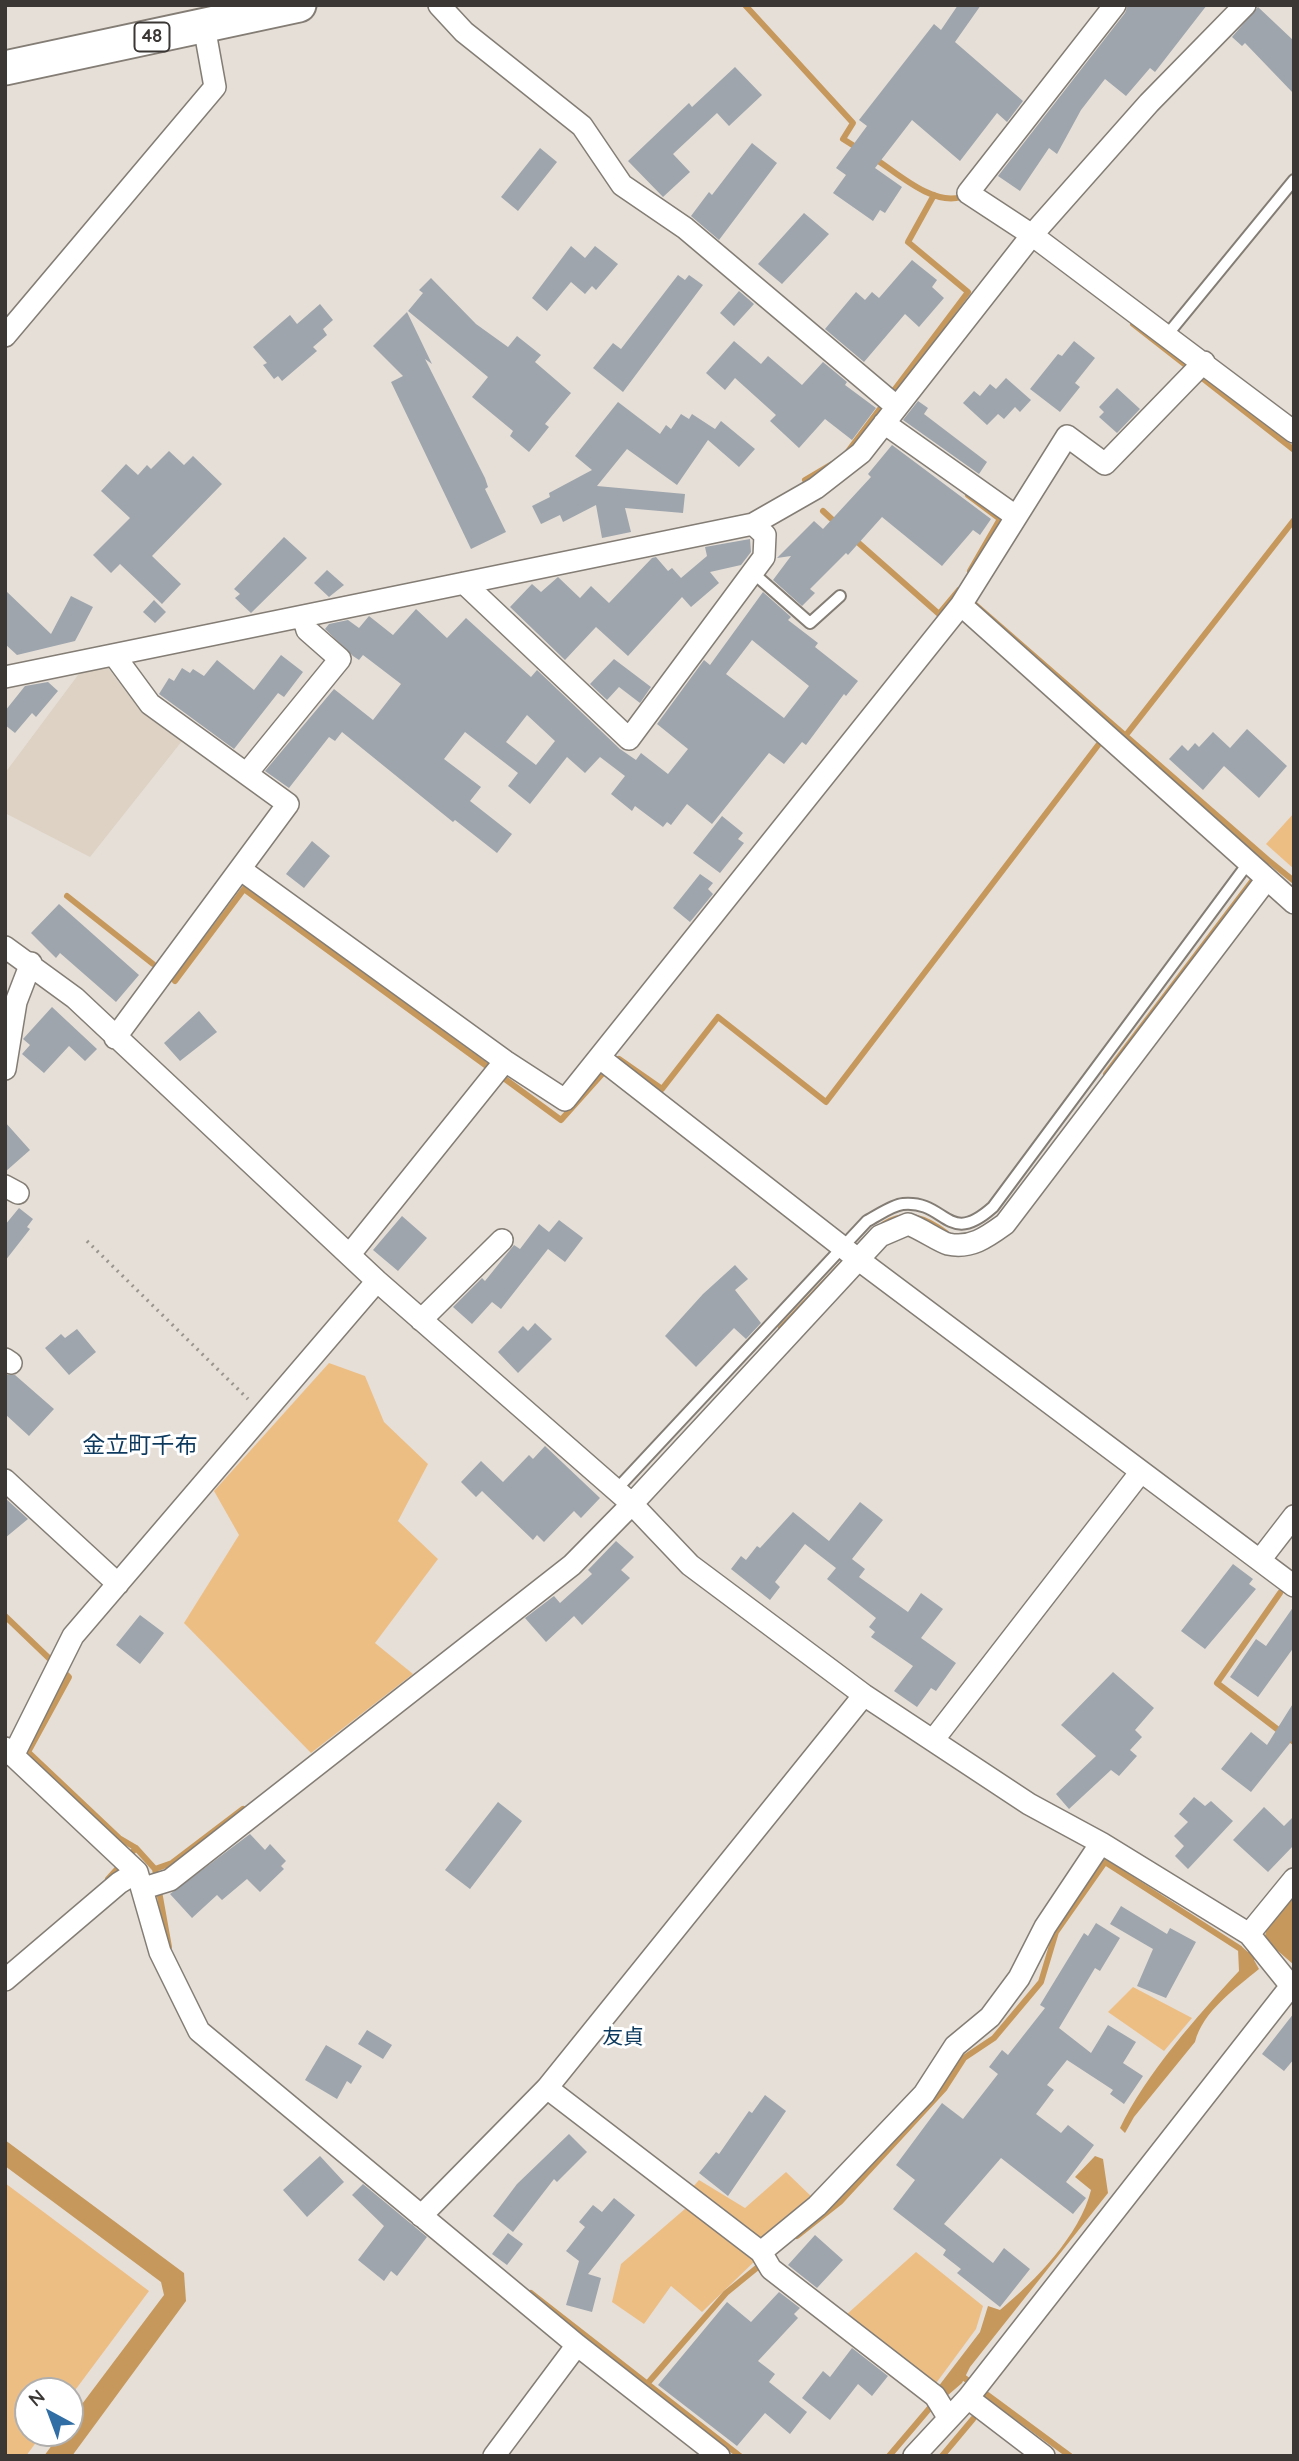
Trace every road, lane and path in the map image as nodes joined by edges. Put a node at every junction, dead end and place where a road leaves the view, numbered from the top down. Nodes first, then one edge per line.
1 (299, 5) edge
2 (439, 5) edge
3 (1115, 5) edge
4 (1245, 5) edge
5 (204, 26) junction
6 (5, 68) edge
7 (1294, 180) edge
8 (1028, 240) junction
9 (1167, 335) junction
10 (5, 336) edge
11 (1204, 362) junction
12 (890, 415) junction
13 (1294, 432) edge
14 (1014, 515) junction
15 (753, 524) junction
16 (752, 572) junction
17 (464, 583) junction
18 (840, 596) dead end
19 (966, 596) junction
20 (303, 616) junction
21 (114, 655) junction
22 (5, 677) edge
23 (247, 773) junction
24 (1249, 862) junction
25 (240, 869) junction
26 (1267, 879) junction
27 (1294, 902) edge
28 (5, 947) edge
29 (31, 963) junction
30 (116, 1038) junction
31 (600, 1058) junction
32 (505, 1061) junction
33 (5, 1069) edge
34 (502, 1240) dead end
35 (87, 1241) dead end
36 (350, 1254) junction
37 (851, 1254) junction
38 (377, 1282) junction
39 (421, 1320) junction
40 (261, 1413) junction
41 (1140, 1473) junction
42 (5, 1480) edge
43 (624, 1498) junction
44 (1294, 1516) edge
45 (1260, 1560) junction
46 (118, 1584) junction
47 (1294, 1586) edge
48 (864, 1695) junction
49 (933, 1739) junction
50 (9, 1752) edge
51 (1101, 1843) junction
52 (1294, 1879) edge
53 (141, 1880) junction
54 (1249, 1934) junction
55 (5, 1980) edge
56 (1293, 1986) edge
57 (547, 2088) junction
58 (426, 2210) junction
59 (766, 2261) junction
60 (577, 2345) junction
61 (968, 2398) junction
62 (941, 2405) junction
63 (494, 2456) edge
64 (719, 2456) edge
65 (914, 2456) edge
66 (1044, 2456) edge

1 - 5 main road, 48
2 - 12 street
3 - 8 street
4 - 8 street
5 - 6 main road, 48
5 - 10 street
7 - 9 lane
8 - 9 street
8 - 12 street
9 - 11 street
11 - 13 street
11 - 14 street
12 - 14 street
12 - 15 street
14 - 19 street
15 - 16 street
15 - 17 street
16 - 17 street
16 - 18 lane
17 - 20 street
19 - 24 street
19 - 31 street
20 - 21 street
20 - 23 street
21 - 22 street
21 - 23 street
23 - 25 street
24 - 26 street
24 - 37 lane
25 - 30 street
25 - 32 street
26 - 27 street
26 - 37 street
28 - 29 street
29 - 30 street
29 - 33 street
30 - 36 street
31 - 32 street
31 - 37 street
32 - 36 street
34 - 39 street
35 - 40 path
36 - 38 street
37 - 41 street
37 - 43 street
38 - 39 street
38 - 40 street
39 - 43 street
40 - 46 street
41 - 45 street
41 - 49 street
42 - 46 street
43 - 48 street
43 - 53 street
44 - 45 street
45 - 47 street
46 - 50 street
48 - 49 street
48 - 57 street
49 - 51 street
50 - 53 street
51 - 54 street
51 - 59 street
52 - 54 street
53 - 55 street
53 - 58 street
54 - 56 street
56 - 61 street
57 - 58 street
57 - 59 street
58 - 60 street
59 - 62 street
60 - 63 street
60 - 64 street
61 - 62 street
61 - 66 street
62 - 65 street

